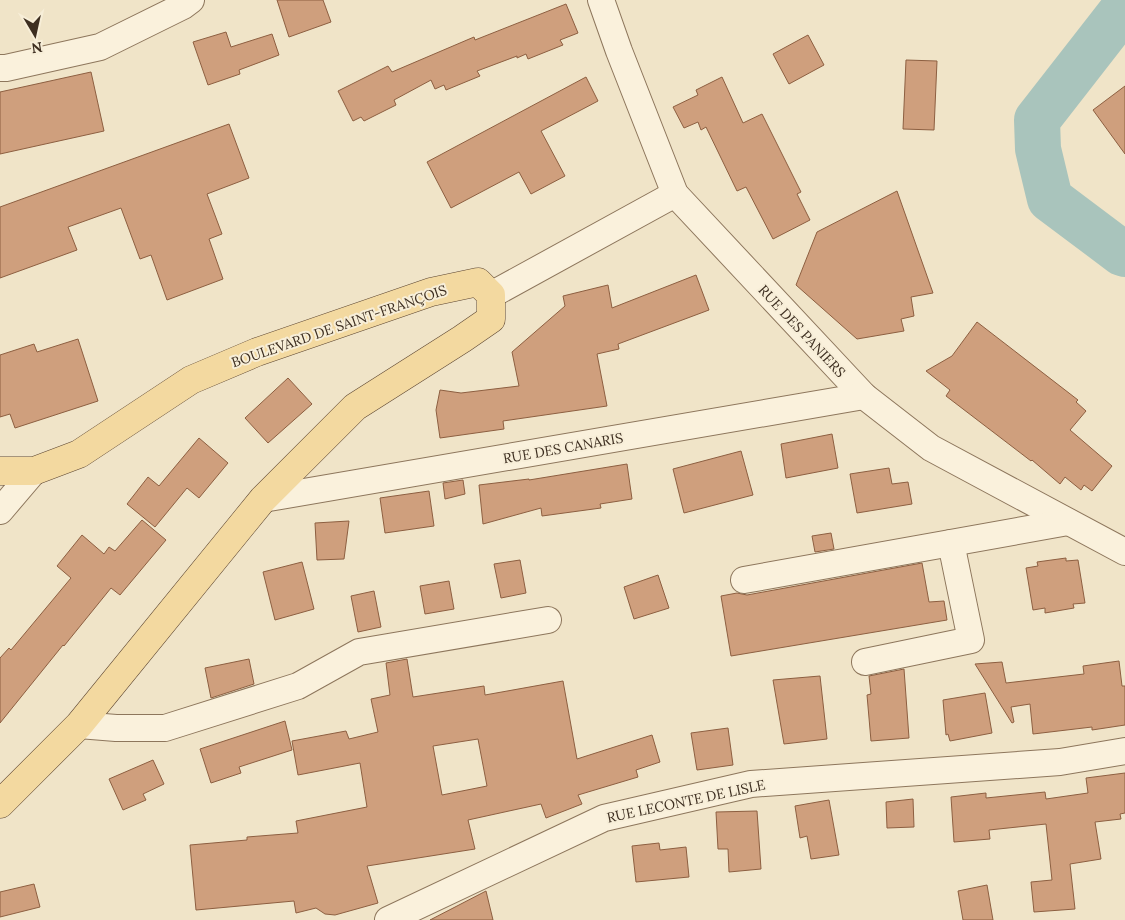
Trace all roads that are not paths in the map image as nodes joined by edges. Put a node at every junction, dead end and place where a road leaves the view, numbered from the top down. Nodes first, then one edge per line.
1 (191, 0) edge
2 (601, 0) edge
3 (0, 68) edge
4 (675, 194) junction
5 (491, 295) junction
6 (864, 396) junction
7 (0, 471) edge
8 (34, 472) junction
9 (263, 500) junction
10 (0, 511) edge
11 (1068, 522) junction
12 (951, 543) junction
13 (1125, 552) edge
14 (744, 580) dead end
15 (548, 620) dead end
16 (865, 662) dead end
17 (79, 725) junction
18 (1125, 751) edge
19 (0, 804) edge
20 (388, 920) edge

1 - 3 street
2 - 4 street, RUE DES PANIERS
4 - 5 street
4 - 6 street, RUE DES PANIERS
5 - 8 main road, BOULEVARD DE SAINT-FRANÇOIS
5 - 9 main road
6 - 9 street, RUE DES CANARIS
6 - 11 street, RUE DES PANIERS
7 - 8 main road, BOULEVARD DE SAINT-FRANÇOIS
8 - 10 street
9 - 17 main road
11 - 12 street
11 - 13 street, RUE DES PANIERS
12 - 14 street
12 - 16 street
15 - 17 street
17 - 19 main road
18 - 20 street, RUE LECONTE DE LISLE

